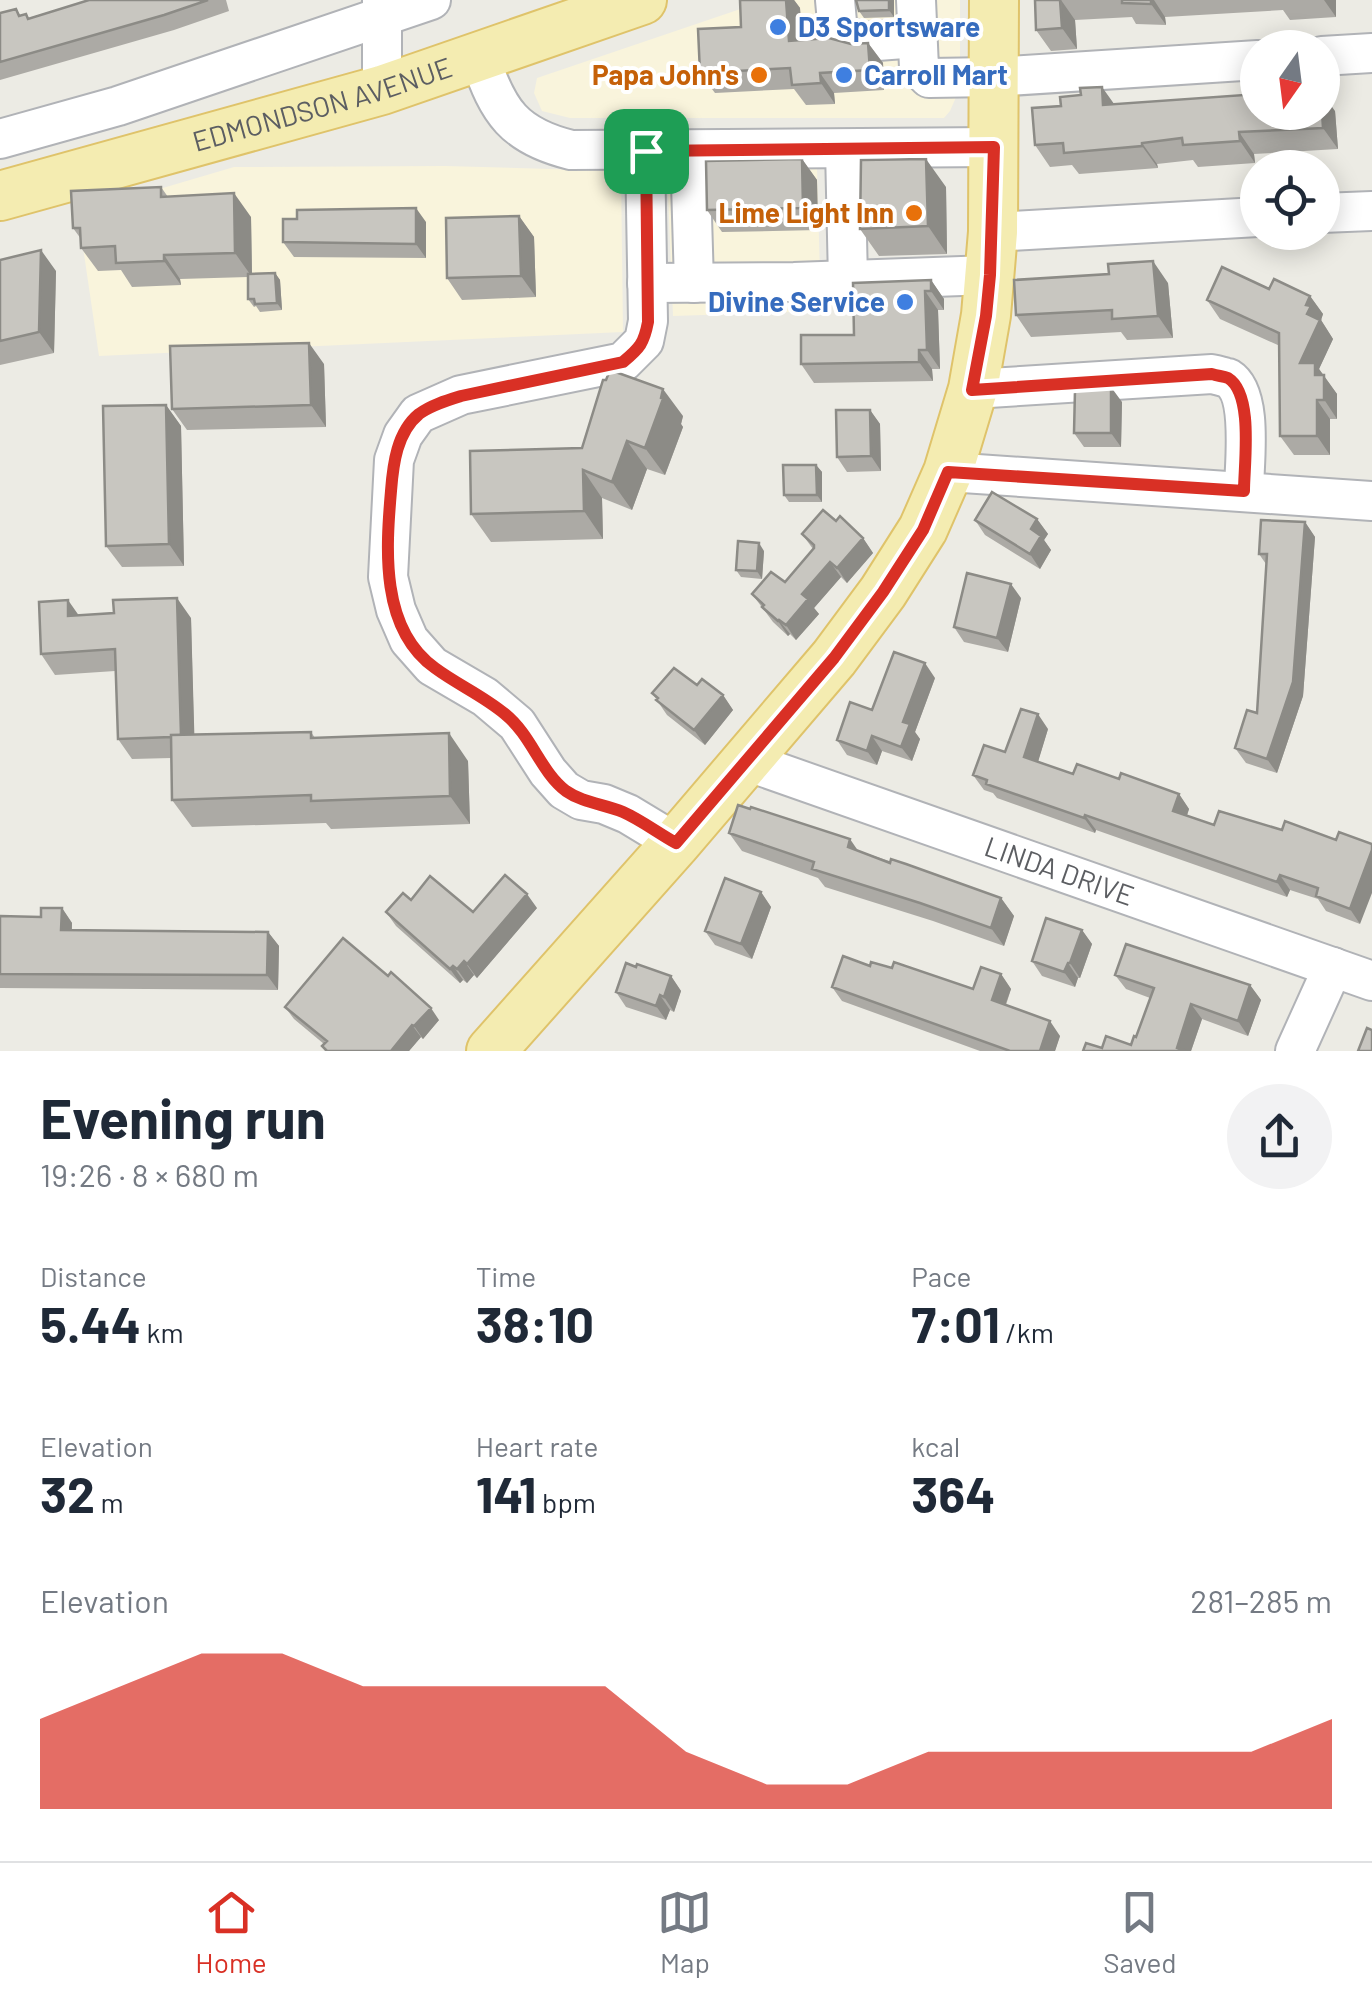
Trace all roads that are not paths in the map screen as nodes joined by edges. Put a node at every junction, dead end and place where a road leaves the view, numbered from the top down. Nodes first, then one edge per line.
1 (431, 0) edge
2 (642, 0) edge
3 (835, 0) edge
4 (916, 0) edge
5 (994, 0) edge
6 (382, 8) edge
7 (917, 38) junction
8 (1372, 53) edge
9 (1340, 55) edge
10 (480, 58) junction
11 (1240, 61) edge
12 (994, 77) junction
13 (382, 90) junction
14 (0, 139) edge
15 (994, 147) junction
16 (845, 149) junction
17 (690, 150) junction
18 (646, 151) junction
19 (0, 196) edge
20 (1372, 211) edge
21 (1340, 213) edge
22 (1240, 219) edge
23 (992, 253) junction
24 (848, 280) junction
25 (648, 283) junction
26 (694, 283) junction
27 (972, 390) junction
28 (948, 472) junction
29 (1244, 491) junction
30 (1372, 501) edge
31 (746, 761) junction
32 (676, 843) junction
33 (1333, 968) junction
34 (1372, 981) edge
35 (506, 1047) edge
36 (1295, 1051) edge

1 - 6 street
2 - 10 main road, EDMONDSON AVENUE
3 - 7 street
4 - 7 street
5 - 12 main road
6 - 13 street
6 - 14 street
7 - 12 street
8 - 9 street
10 - 13 main road, EDMONDSON AVENUE
10 - 18 street
11 - 12 street
12 - 15 main road
13 - 19 main road, EDMONDSON AVENUE
15 - 16 street
15 - 23 main road
16 - 17 street
16 - 24 street
17 - 18 street
17 - 26 street
18 - 25 street
20 - 21 street
22 - 23 street
23 - 24 street
23 - 27 main road
24 - 26 street
25 - 26 street
25 - 32 street
27 - 28 main road
27 - 29 street
28 - 29 street
28 - 31 main road
29 - 30 street
31 - 32 main road
31 - 33 street, LINDA DRIVE
32 - 35 main road
33 - 34 street, LINDA DRIVE
33 - 36 street

